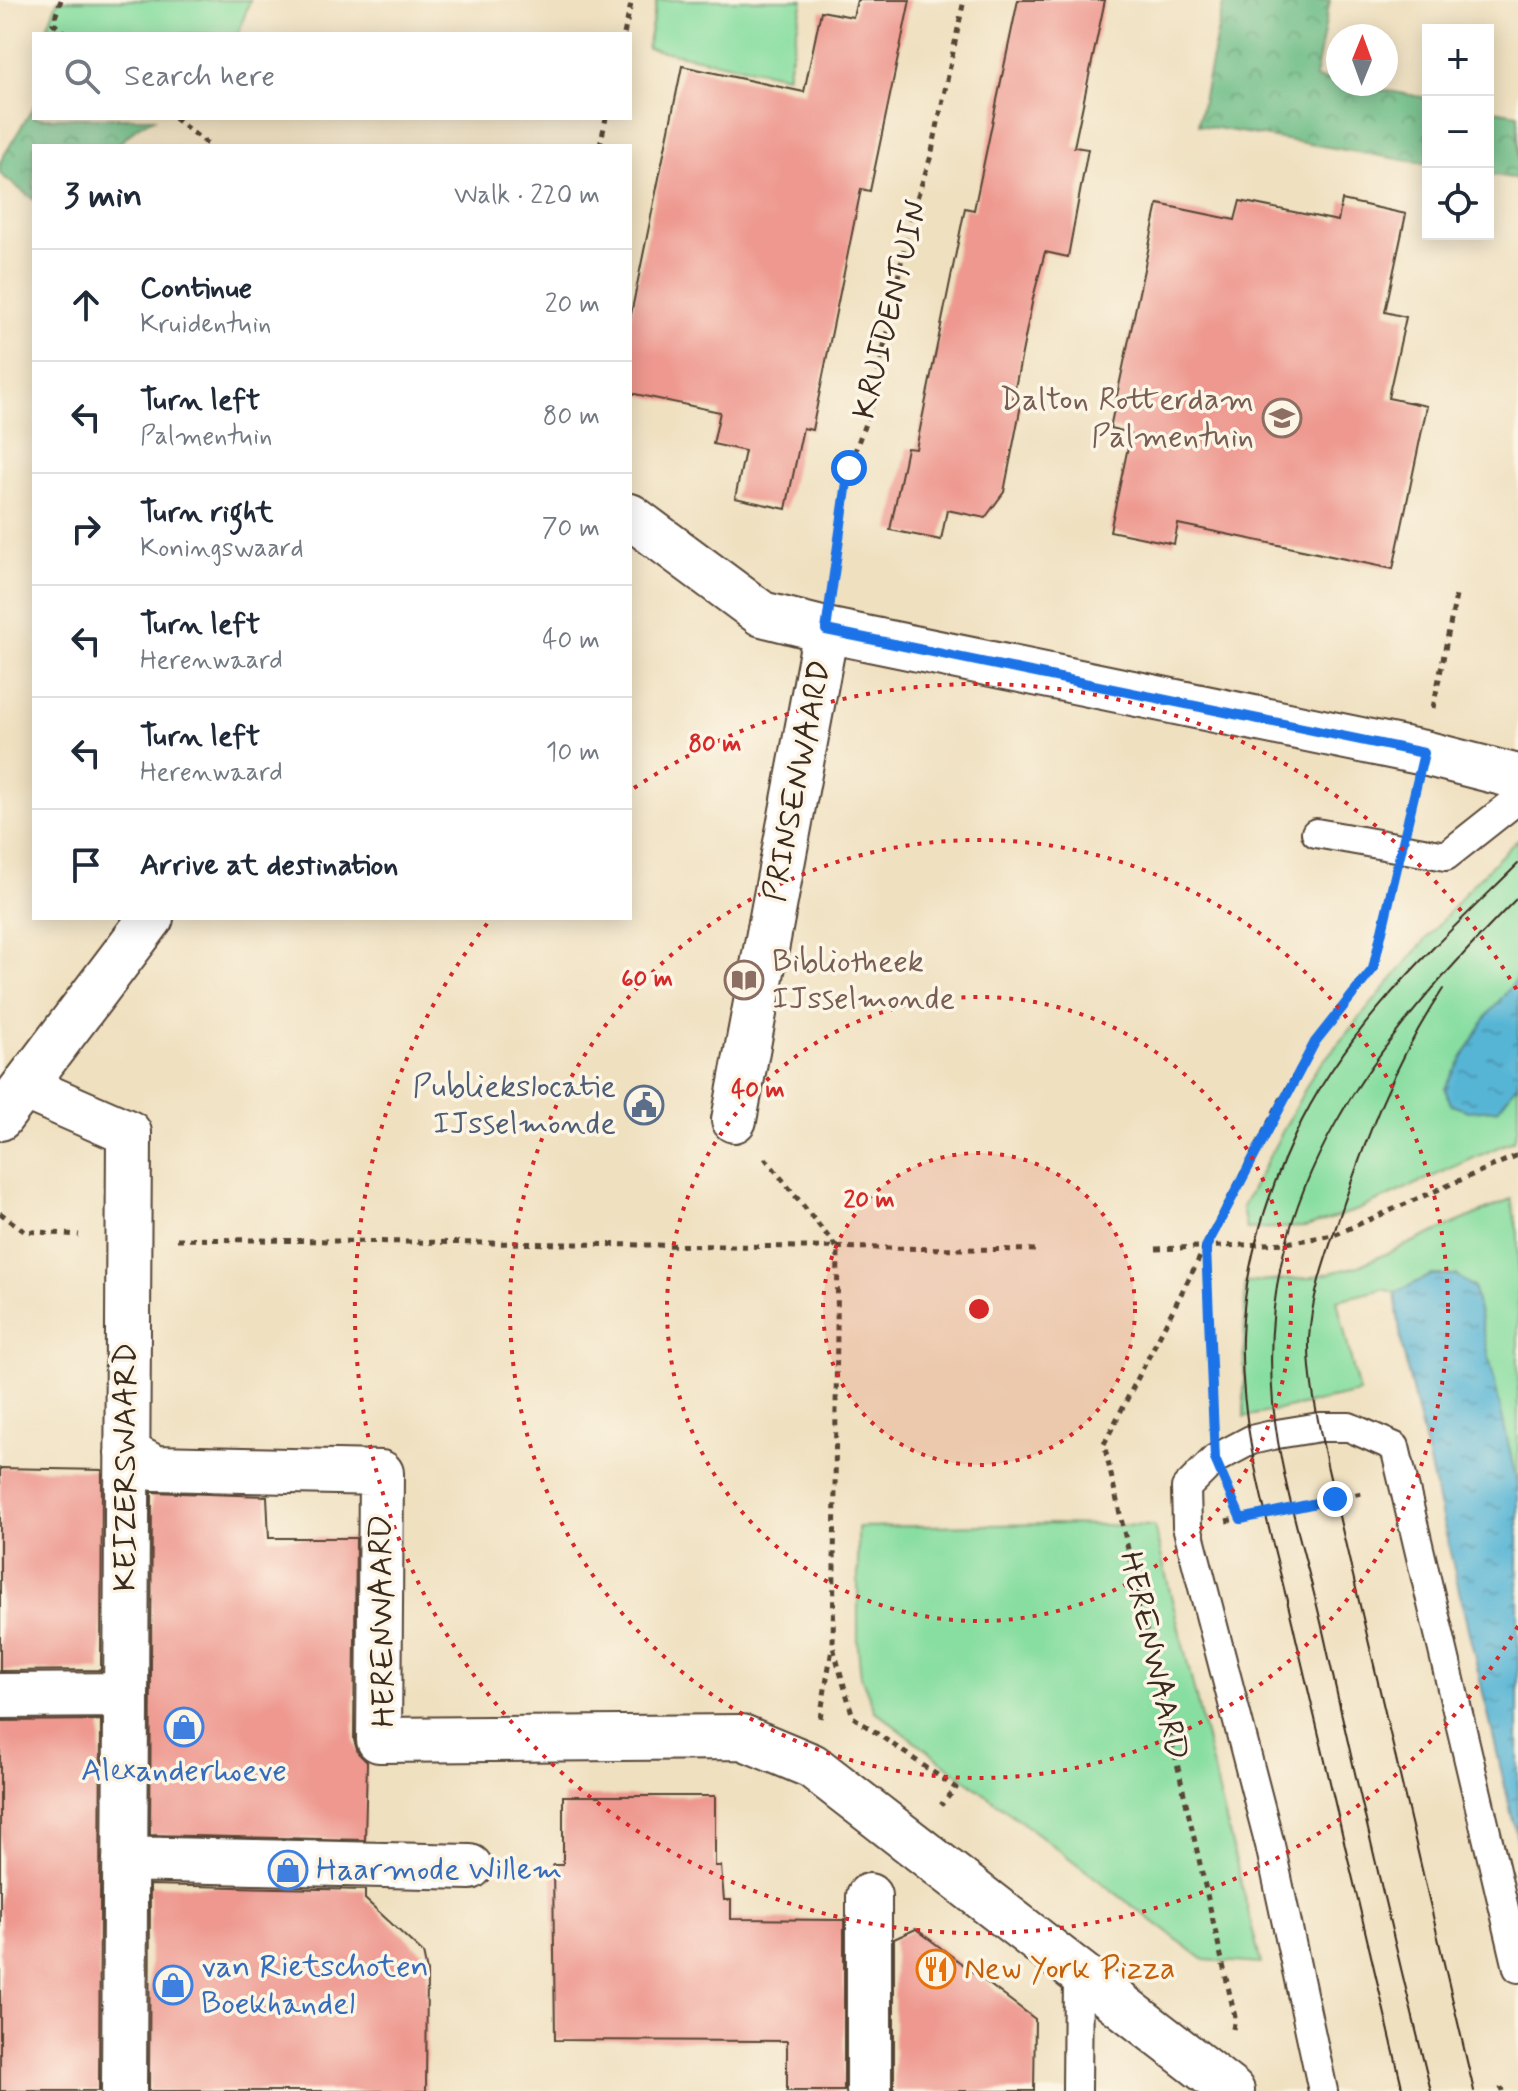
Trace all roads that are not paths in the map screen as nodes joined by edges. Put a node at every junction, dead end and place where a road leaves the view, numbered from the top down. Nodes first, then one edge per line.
1 (632, 517) edge
2 (826, 630) junction
3 (1518, 777) edge
4 (1518, 799) edge
5 (1316, 833) dead end
6 (150, 920) edge
7 (13, 1103) edge
8 (734, 1120) road end
9 (127, 1453) junction
10 (126, 1695) junction
11 (0, 1696) edge
12 (125, 1859) junction
13 (470, 1867) dead end
14 (869, 1896) dead end
15 (1518, 1968) edge
16 (1078, 1974) junction
17 (1229, 2089) edge
18 (124, 2091) edge
19 (869, 2091) edge
20 (1077, 2091) edge
21 (1323, 2091) edge

1 - 2 street
2 - 3 street
2 - 8 street, PRINSENWAARD
4 - 5 lane
6 - 7 street
7 - 9 street, KEIZERSWAARD
9 - 10 street, KEIZERSWAARD
9 - 16 street, HERENWAARD
10 - 11 street
10 - 12 street, KEIZERSWAARD
12 - 13 street
12 - 18 street, KEIZERSWAARD
14 - 19 street
15 - 21 lane
16 - 17 street, HERENWAARD
16 - 20 lane

